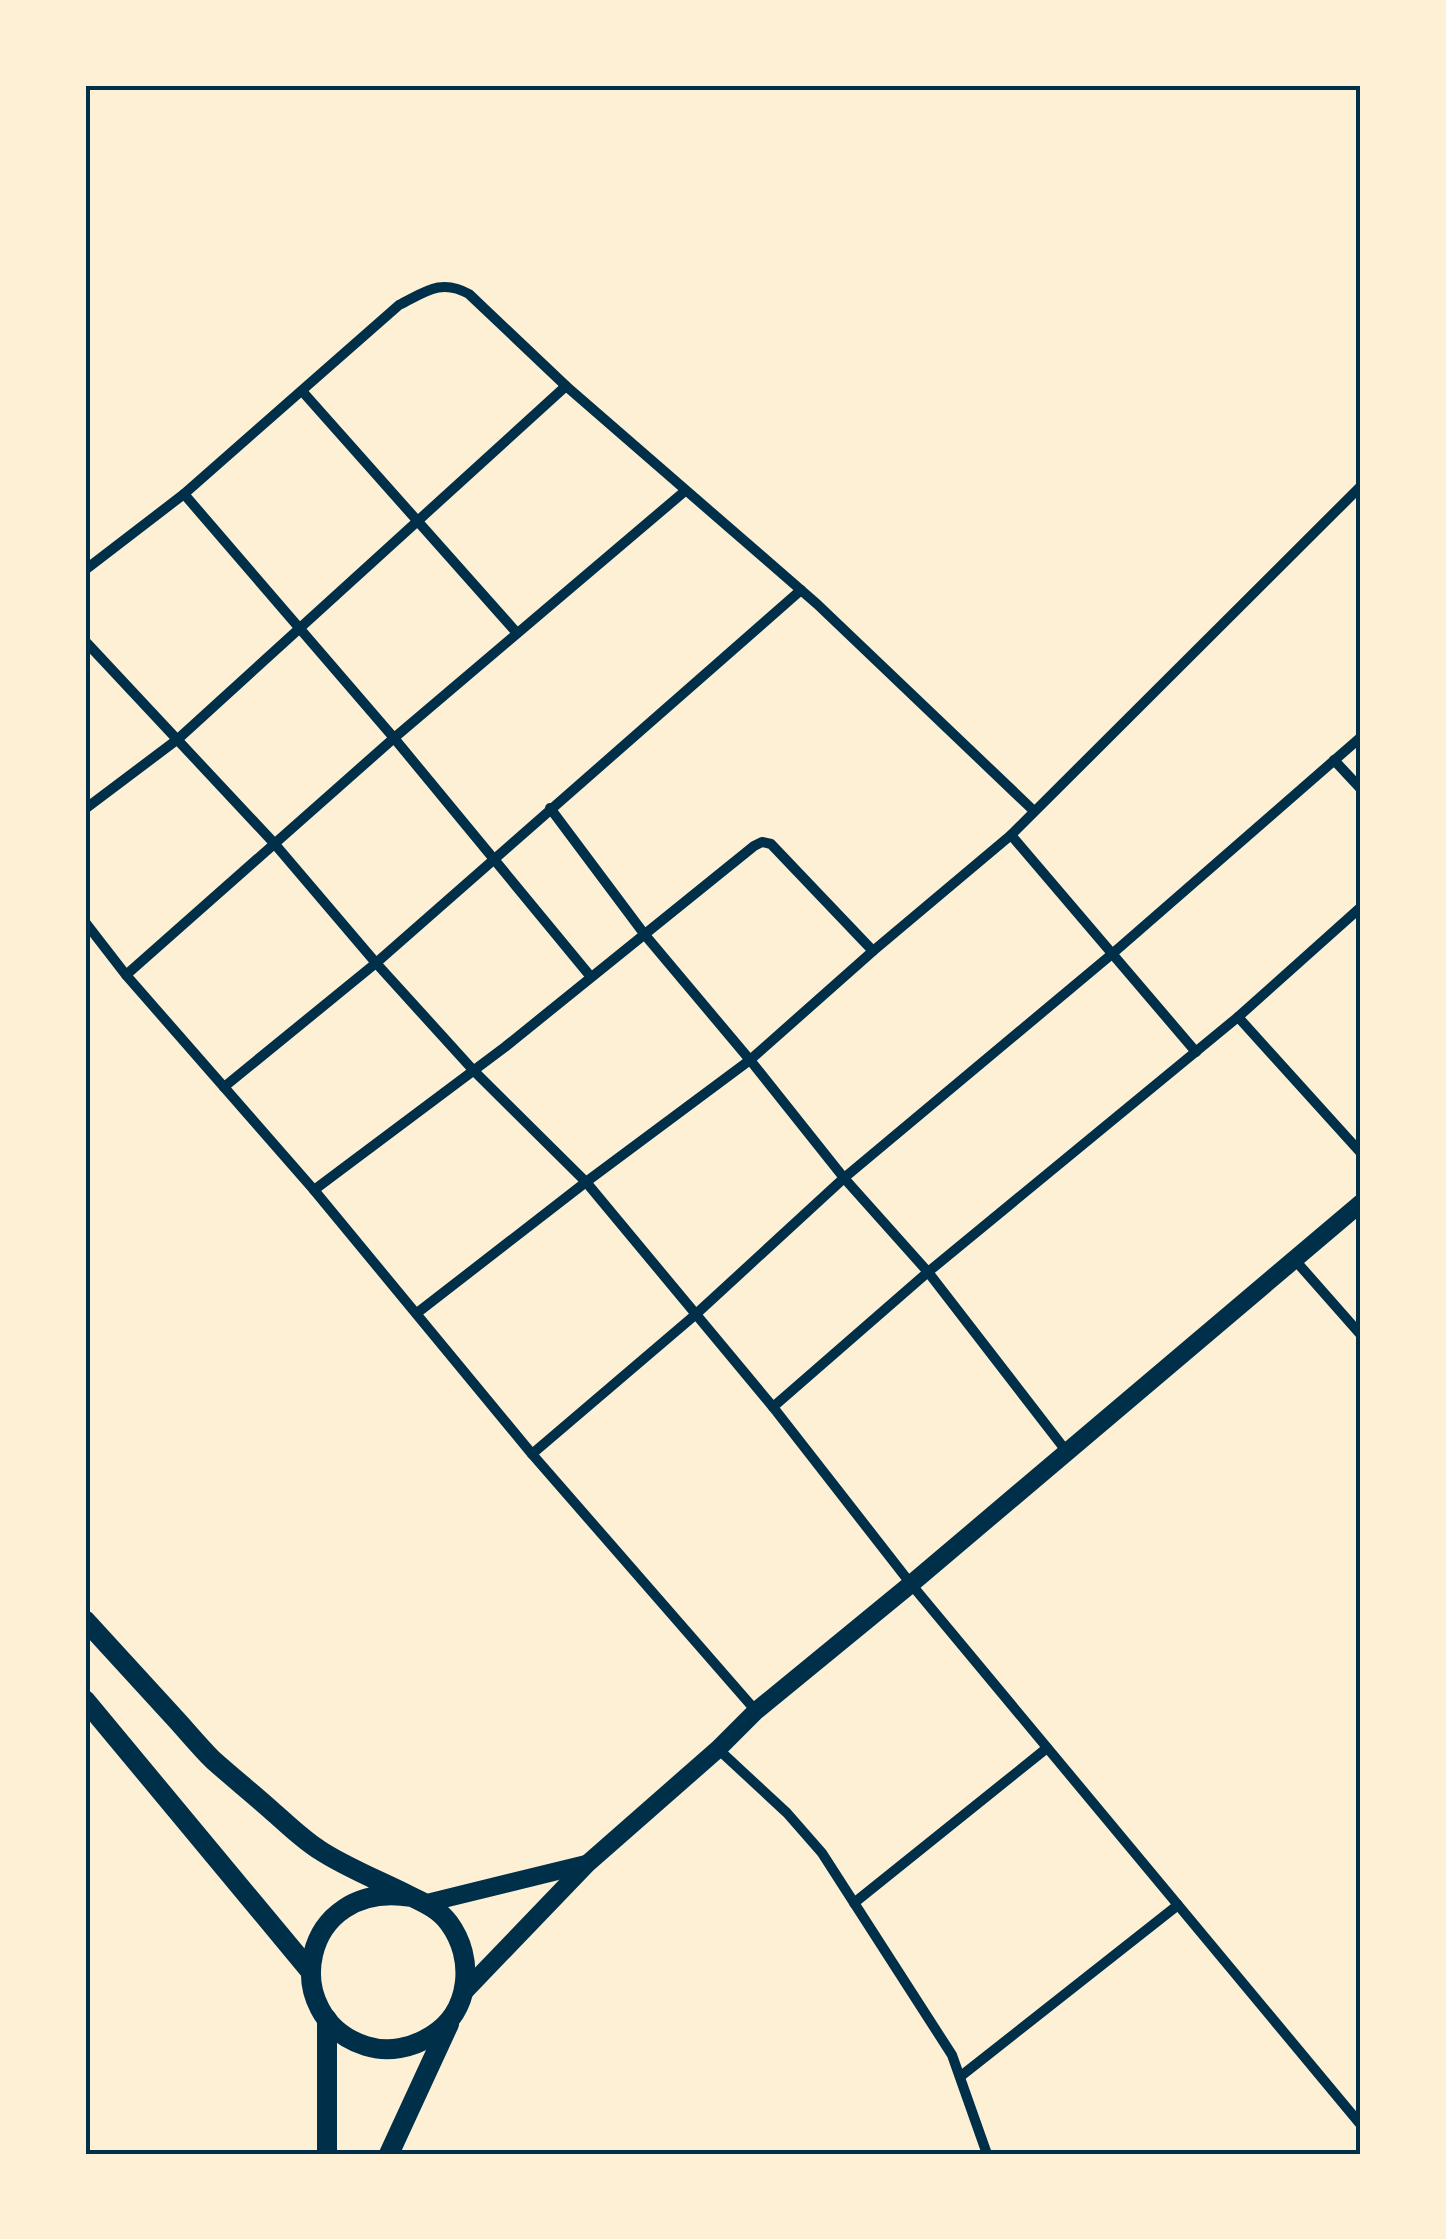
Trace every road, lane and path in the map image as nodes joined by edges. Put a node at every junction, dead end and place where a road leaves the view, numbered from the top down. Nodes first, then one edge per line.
1 (566, 386) junction
2 (302, 390) junction
3 (1361, 486) edge
4 (685, 490) junction
5 (184, 494) junction
6 (417, 522) junction
7 (85, 570) edge
8 (801, 590) junction
9 (301, 629) junction
10 (518, 633) junction
11 (85, 641) edge
12 (1361, 737) edge
13 (394, 738) junction
14 (178, 739) junction
15 (1334, 760) junction
16 (1361, 789) edge
17 (85, 808) edge
18 (550, 808) junction
19 (1034, 811) junction
20 (1011, 834) junction
21 (273, 842) junction
22 (494, 858) junction
23 (1361, 906) edge
24 (85, 922) edge
25 (645, 936) junction
26 (874, 950) junction
27 (1112, 954) junction
28 (376, 963) junction
29 (126, 975) junction
30 (591, 977) junction
31 (1238, 1017) junction
32 (1196, 1052) junction
33 (750, 1060) junction
34 (474, 1070) junction
35 (224, 1087) junction
36 (1361, 1153) edge
37 (844, 1178) junction
38 (586, 1182) junction
39 (314, 1190) junction
40 (1361, 1203) edge
41 (1294, 1259) junction
42 (928, 1272) junction
43 (417, 1313) junction
44 (696, 1314) junction
45 (1361, 1335) edge
46 (773, 1407) junction
47 (1067, 1452) junction
48 (532, 1454) junction
49 (912, 1584) junction
50 (85, 1620) edge
51 (85, 1700) edge
52 (756, 1711) junction
53 (1047, 1748) junction
54 (718, 1749) junction
55 (587, 1864) junction
56 (419, 1900) junction
57 (854, 1903) junction
58 (1178, 1905) junction
59 (310, 1972) junction
60 (464, 1992) junction
61 (453, 2016) junction
62 (327, 2018) junction
63 (961, 2076) junction
64 (1361, 2104) edge
65 (1350, 2113) junction
66 (1361, 2125) edge
67 (327, 2154) edge
68 (390, 2154) edge
69 (987, 2154) edge

1 - 2 street
1 - 4 street
1 - 6 street
2 - 5 street
2 - 6 street
3 - 19 street
4 - 8 street
4 - 10 street
5 - 7 street
5 - 9 street
6 - 9 street
6 - 10 street
8 - 18 street
8 - 19 street
9 - 13 street
9 - 14 street
10 - 13 street
11 - 14 street
12 - 15 street
13 - 21 street
13 - 22 street
14 - 17 street
14 - 21 street
15 - 16 street
15 - 27 street
18 - 22 street
18 - 25 street
19 - 20 street
20 - 26 street
20 - 27 street
21 - 28 street
21 - 29 street
22 - 28 street
22 - 30 street
23 - 31 street
24 - 29 street
25 - 26 street
25 - 30 street
25 - 33 street
26 - 33 street
27 - 32 street
27 - 37 street
28 - 34 street
28 - 35 street
29 - 35 street
30 - 34 street
31 - 32 street
31 - 36 street
32 - 42 street
33 - 37 street
33 - 38 street
34 - 38 street
34 - 39 street
35 - 39 street
37 - 42 street
37 - 44 street
38 - 43 street
38 - 44 street
39 - 43 street
40 - 41 street
41 - 45 street
41 - 47 street
42 - 46 street
42 - 47 street
43 - 48 street
44 - 46 street
44 - 48 street
46 - 49 street
47 - 49 street
48 - 52 street
49 - 52 street
49 - 53 street
50 - 56 main road
51 - 59 main road
52 - 54 street
53 - 57 street
53 - 58 street
54 - 55 street
54 - 57 street
55 - 56 street
55 - 60 street
56 - 59 main road
56 - 60 main road
57 - 63 street
58 - 63 street
58 - 65 street
59 - 62 main road
60 - 61 main road
61 - 62 main road
61 - 68 main road
62 - 67 main road
63 - 69 street
64 - 65 street
65 - 66 street

